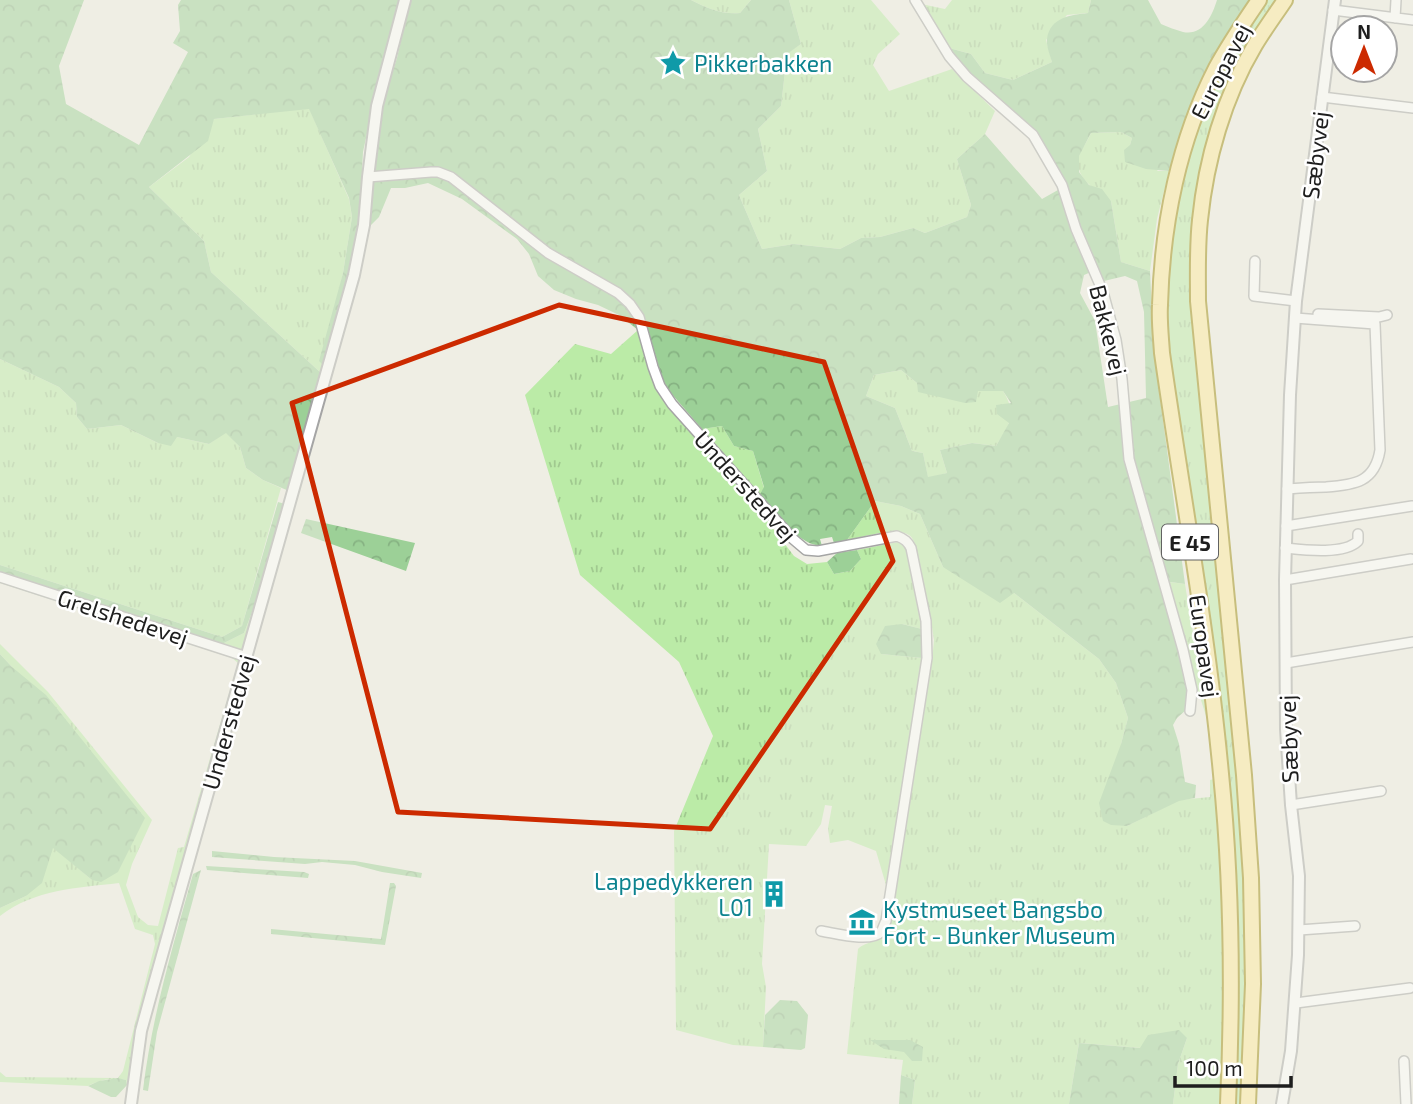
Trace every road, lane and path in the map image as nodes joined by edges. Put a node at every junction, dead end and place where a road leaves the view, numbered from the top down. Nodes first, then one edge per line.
1 (405, 0) edge
2 (915, 0) edge
3 (1259, 0) edge
4 (1284, 0) edge
5 (1334, 5) edge
6 (1376, 14) edge
7 (1322, 97) junction
8 (1413, 108) edge
9 (368, 177) junction
10 (1255, 261) dead end
11 (1296, 310) junction
12 (1387, 314) dead end
13 (1287, 489) junction
14 (1412, 506) edge
15 (1286, 526) junction
16 (1358, 534) dead end
17 (1285, 548) junction
18 (1411, 559) dead end
19 (0, 577) edge
20 (1285, 580) junction
21 (1413, 642) edge
22 (247, 657) junction
23 (1286, 663) junction
24 (1190, 712) dead end
25 (1381, 791) dead end
26 (1292, 805) junction
27 (1355, 926) dead end
28 (1298, 930) junction
29 (821, 931) dead end
30 (1410, 988) dead end
31 (1296, 1003) junction
32 (1404, 1061) dead end
33 (131, 1104) edge
34 (1228, 1104) edge
35 (1248, 1104) edge
36 (1282, 1104) edge
37 (1406, 1104) edge

1 - 9 street, Understedvej
2 - 24 street, Bakkevej
3 - 34 main road, Europavej / E 45
4 - 35 main road, Europavej / E 45
5 - 6 street
5 - 7 street, Sæbyvej
7 - 8 street
7 - 11 street, Sæbyvej
9 - 22 street, Understedvej
9 - 29 street, Understedvej
10 - 11 street
11 - 12 street
11 - 13 street, Sæbyvej
11 - 13 street
13 - 15 street, Sæbyvej
14 - 15 street
15 - 17 street, Sæbyvej
16 - 17 street
17 - 20 street, Sæbyvej
18 - 20 street
19 - 22 street, Grelshedevej
20 - 23 street, Sæbyvej
21 - 23 street
22 - 33 street, Understedvej
23 - 26 street, Sæbyvej
25 - 26 street
26 - 28 street, Sæbyvej
27 - 28 street
28 - 31 street, Sæbyvej
30 - 31 street
31 - 36 street, Sæbyvej
32 - 37 street

